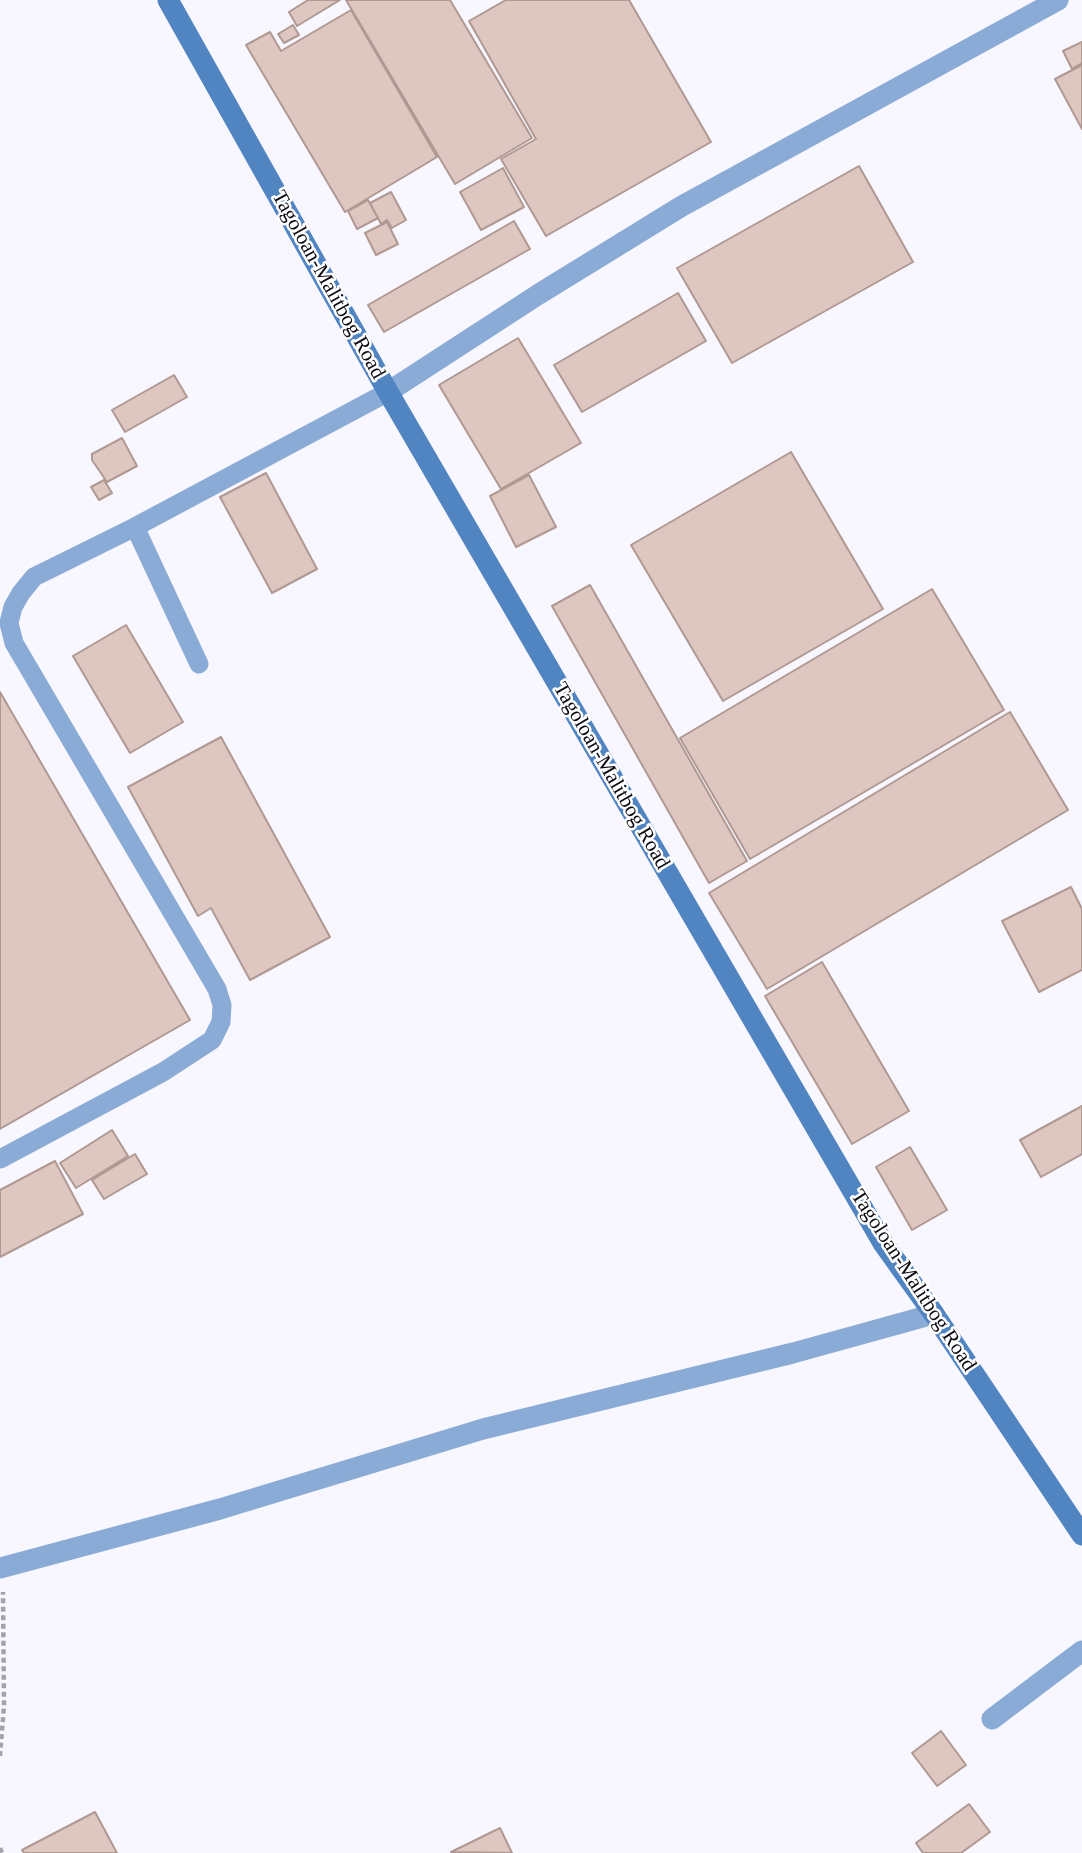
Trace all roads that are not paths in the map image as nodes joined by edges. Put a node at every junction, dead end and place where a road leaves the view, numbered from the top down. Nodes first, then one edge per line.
1 (168, 0) edge
2 (1058, 0) edge
3 (388, 392) junction
4 (135, 527) junction
5 (199, 664) dead end
6 (0, 1159) edge
7 (934, 1314) junction
8 (1082, 1535) edge
9 (2, 1568) edge
10 (1082, 1651) edge
11 (992, 1719) dead end

1 - 3 main road, Tagoloan-Malitbog Road
2 - 3 street
3 - 4 lane
3 - 7 main road, Tagoloan-Malitbog Road
4 - 5 lane
4 - 6 lane
7 - 8 main road, Tagoloan-Malitbog Road
7 - 9 street
10 - 11 street

